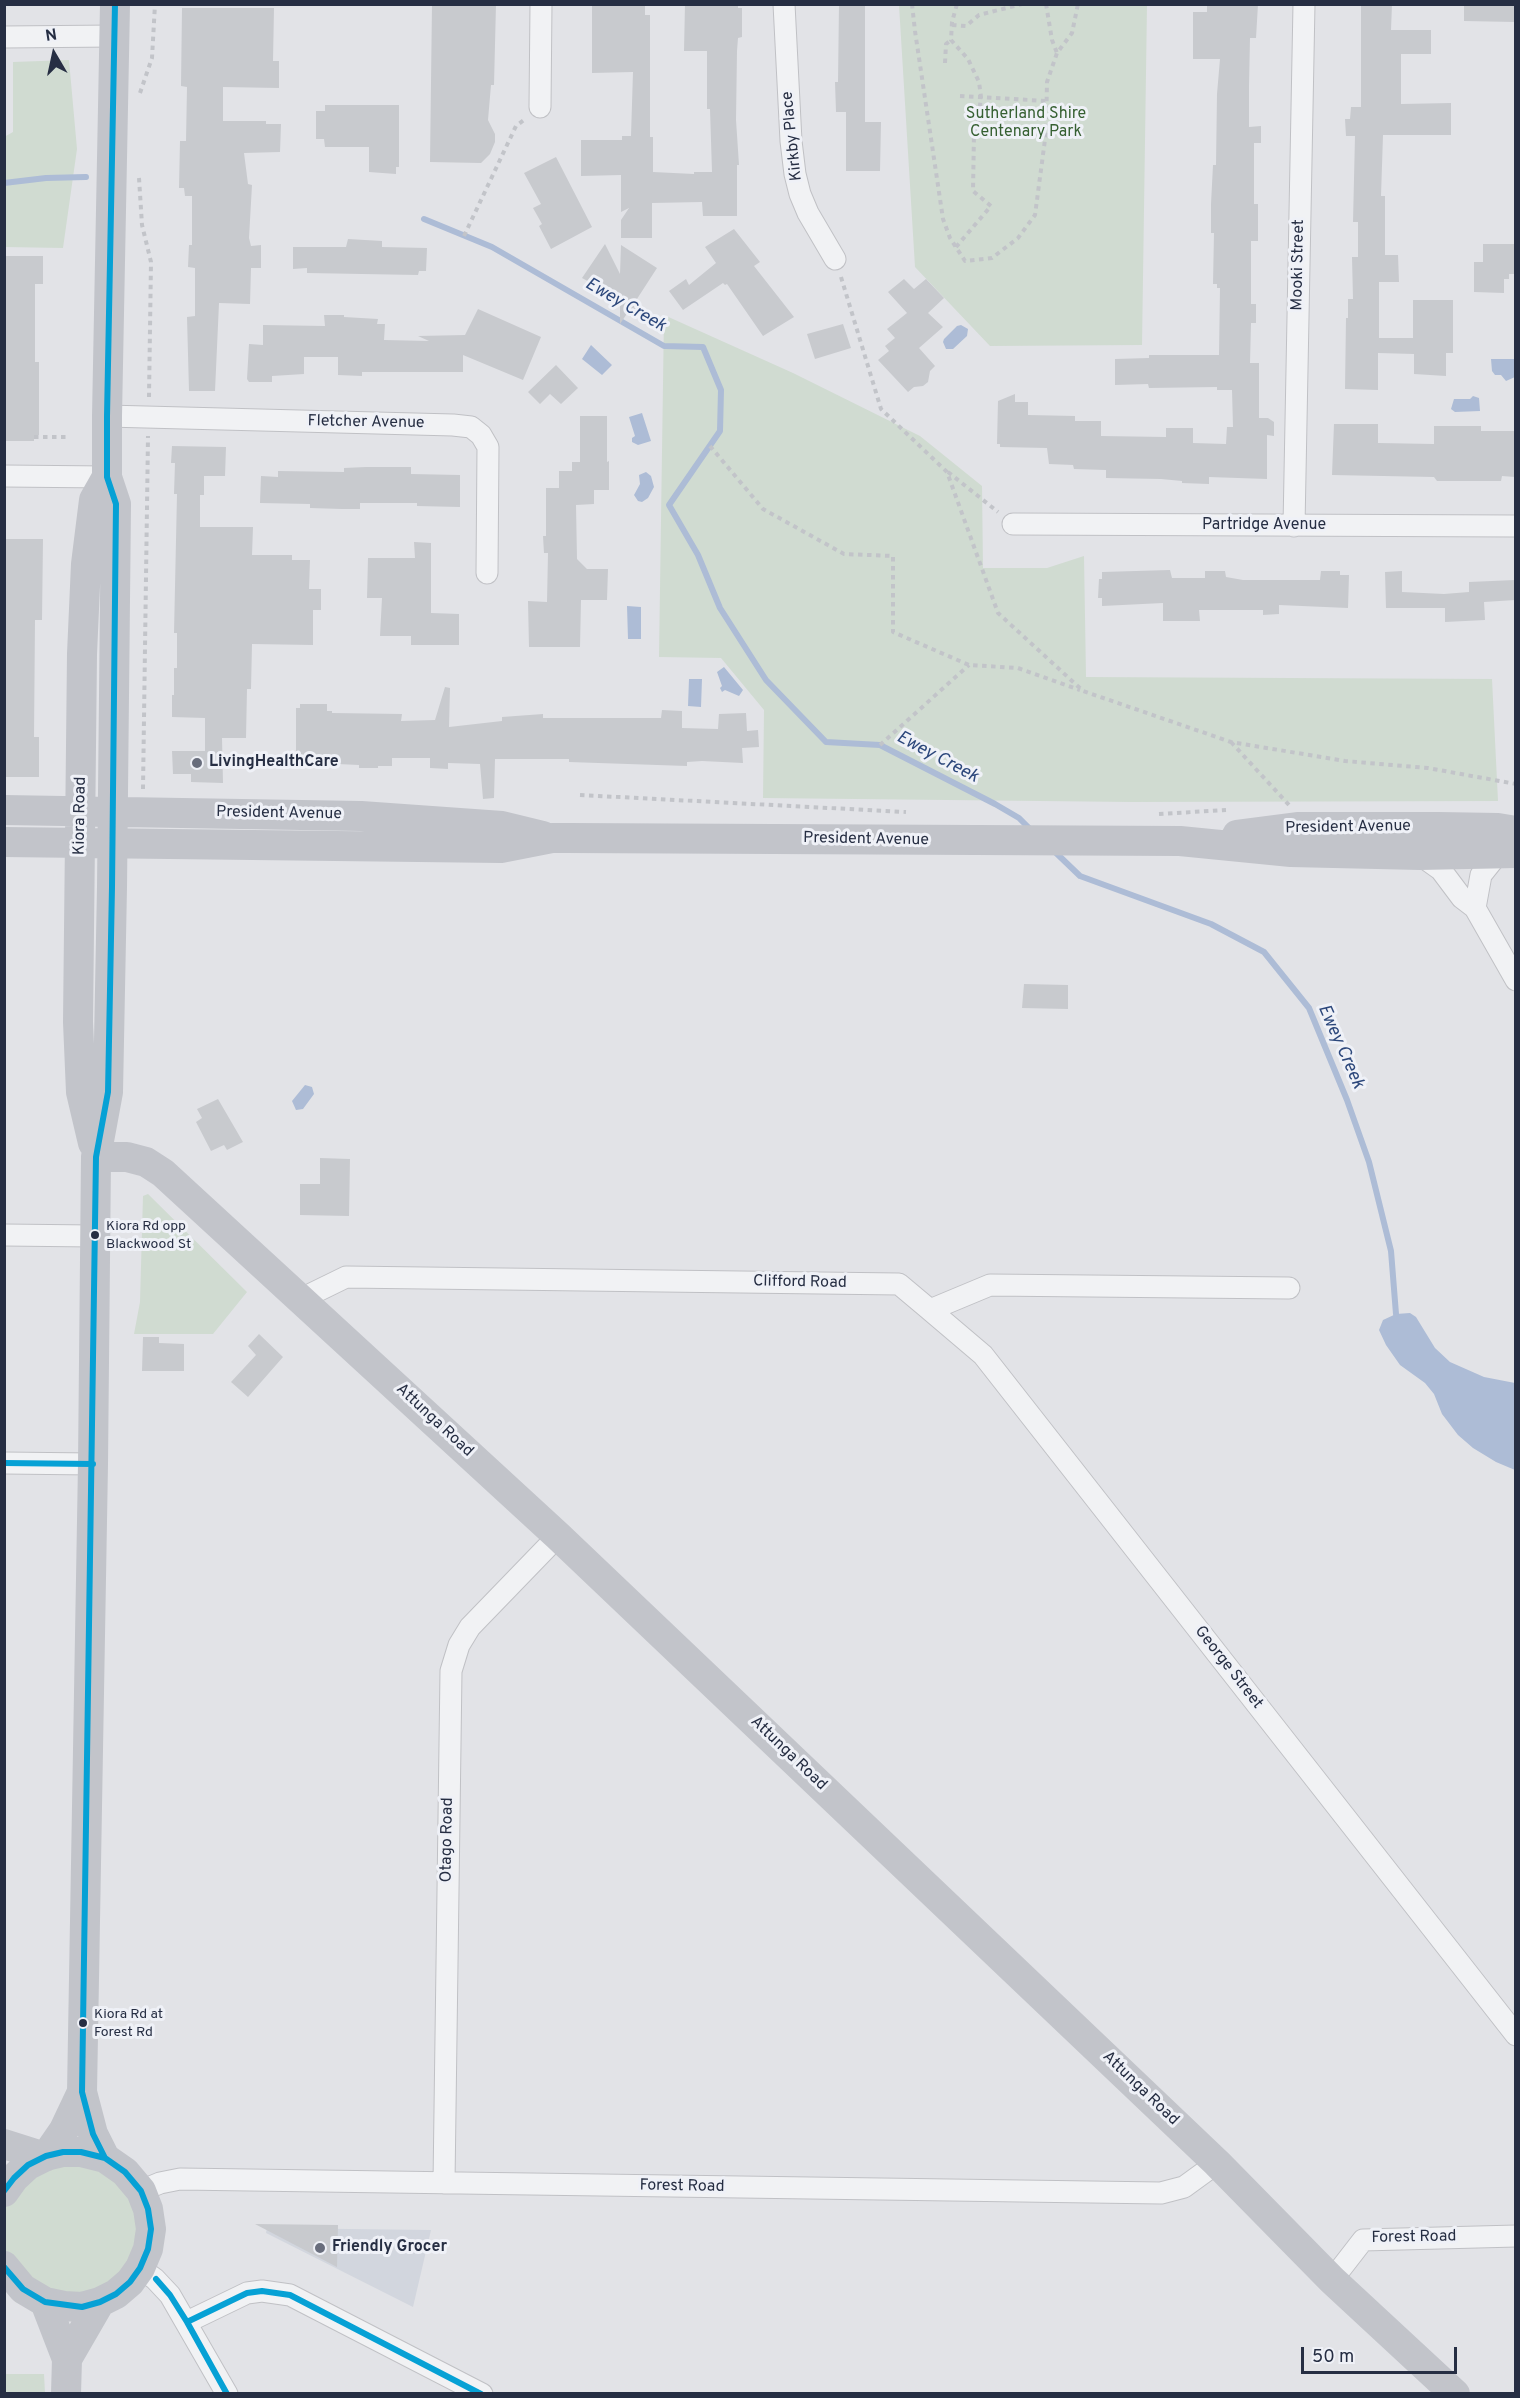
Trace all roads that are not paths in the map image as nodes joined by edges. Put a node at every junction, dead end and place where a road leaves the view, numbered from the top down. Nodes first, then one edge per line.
1 (115, 4) edge
2 (541, 4) edge
3 (784, 4) edge
4 (1304, 4) edge
5 (115, 36) junction
6 (4, 37) edge
7 (540, 107) dead end
8 (835, 259) road end
9 (107, 416) junction
10 (4, 476) edge
11 (107, 477) junction
12 (1013, 524) road end
13 (1294, 526) junction
14 (1515, 526) edge
15 (487, 573) dead end
16 (4, 810) edge
17 (81, 811) junction
18 (113, 812) junction
19 (1515, 831) edge
20 (552, 838) junction
21 (4, 842) edge
22 (1180, 842) junction
23 (81, 843) junction
24 (112, 844) junction
25 (1506, 854) edge
26 (1420, 855) junction
27 (1475, 908) junction
28 (1515, 980) edge
29 (96, 1157) junction
30 (4, 1235) edge
31 (94, 1236) junction
32 (1289, 1288) dead end
33 (301, 1299) junction
34 (930, 1310) junction
35 (4, 1463) edge
36 (93, 1464) junction
37 (558, 1536) junction
38 (1515, 2035) edge
39 (82, 2092) junction
40 (4, 2144) edge
41 (46, 2157) junction
42 (105, 2158) junction
43 (1217, 2163) junction
44 (444, 2183) junction
45 (141, 2191) junction
46 (4, 2192) edge
47 (1515, 2236) edge
48 (4, 2266) edge
49 (140, 2268) junction
50 (1332, 2280) junction
51 (45, 2302) junction
52 (100, 2302) junction
53 (187, 2322) junction
54 (67, 2359) junction
55 (66, 2394) edge
56 (227, 2394) edge
57 (482, 2394) edge
58 (1455, 2394) edge

1 - 5 street, Kiora Road
2 - 7 street
3 - 8 street, Kirkby Place
4 - 13 street, Mooki Street
5 - 6 street
5 - 9 street, Kiora Road
9 - 11 street, Kiora Road
9 - 15 street, Fletcher Avenue
10 - 11 street
11 - 17 street, Kiora Road
11 - 18 street, Kiora Road
12 - 13 street, Partridge Avenue
13 - 14 street, Partridge Avenue
16 - 17 street, President Avenue
17 - 18 street, President Avenue
17 - 23 street, Kiora Road
18 - 20 street, President Avenue
18 - 24 street, Kiora Road
19 - 22 street, President Avenue
20 - 22 street, President Avenue
20 - 24 street, President Avenue
21 - 23 street, President Avenue
22 - 26 street, President Avenue
23 - 24 street, President Avenue
23 - 29 street, Kiora Road
24 - 29 street, Kiora Road
25 - 26 street, President Avenue
25 - 27 street
26 - 27 street
27 - 28 street
29 - 31 street, Kiora Road
29 - 33 street, Attunga Road
30 - 31 street
31 - 36 street, Kiora Road
32 - 34 street
33 - 34 street, Clifford Road
33 - 37 street, Attunga Road
34 - 38 street, George Street
35 - 36 street
36 - 39 street, Kiora Road
37 - 43 street, Attunga Road
37 - 44 street, Otago Road
39 - 41 street, Kiora Road
39 - 42 street, Kiora Road
40 - 41 street
41 - 42 street
41 - 46 street
42 - 45 street
43 - 44 street, Forest Road
43 - 50 street, Attunga Road
44 - 45 street, Forest Road
45 - 49 street
47 - 50 street, Forest Road
48 - 51 street
49 - 52 street
49 - 53 street
50 - 58 street, Attunga Road
51 - 52 street
51 - 54 street
52 - 54 street
53 - 56 street
53 - 57 street
54 - 55 street

